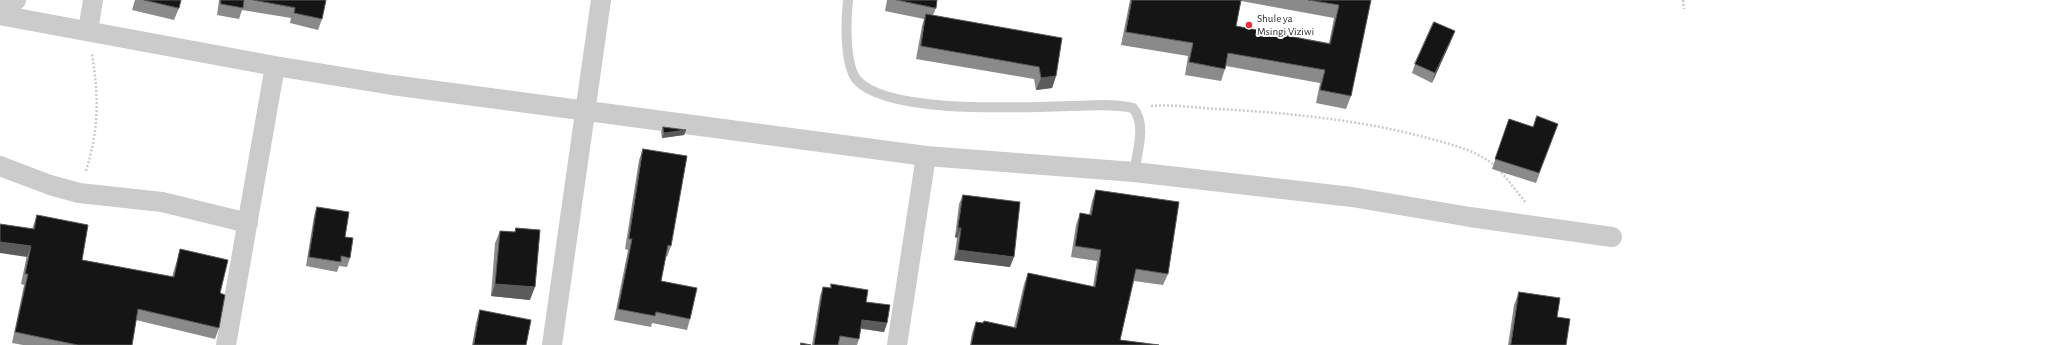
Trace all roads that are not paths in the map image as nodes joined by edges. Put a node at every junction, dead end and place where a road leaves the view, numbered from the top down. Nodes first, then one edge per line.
1 (16, 0) edge
2 (93, 0) edge
3 (601, 0) edge
4 (848, 0) edge
5 (0, 14) edge
6 (88, 31) junction
7 (275, 66) junction
8 (585, 109) junction
9 (926, 156) junction
10 (0, 166) edge
11 (1134, 172) junction
12 (248, 223) junction
13 (1612, 237) dead end
14 (226, 345) edge
15 (552, 345) edge
16 (897, 345) edge

1 - 5 street
2 - 6 street
3 - 8 street
4 - 11 lane
5 - 6 street
6 - 7 street
7 - 8 street
7 - 12 street
8 - 9 street
8 - 15 street
9 - 11 street
9 - 16 street
10 - 12 street
11 - 13 street
12 - 14 street

